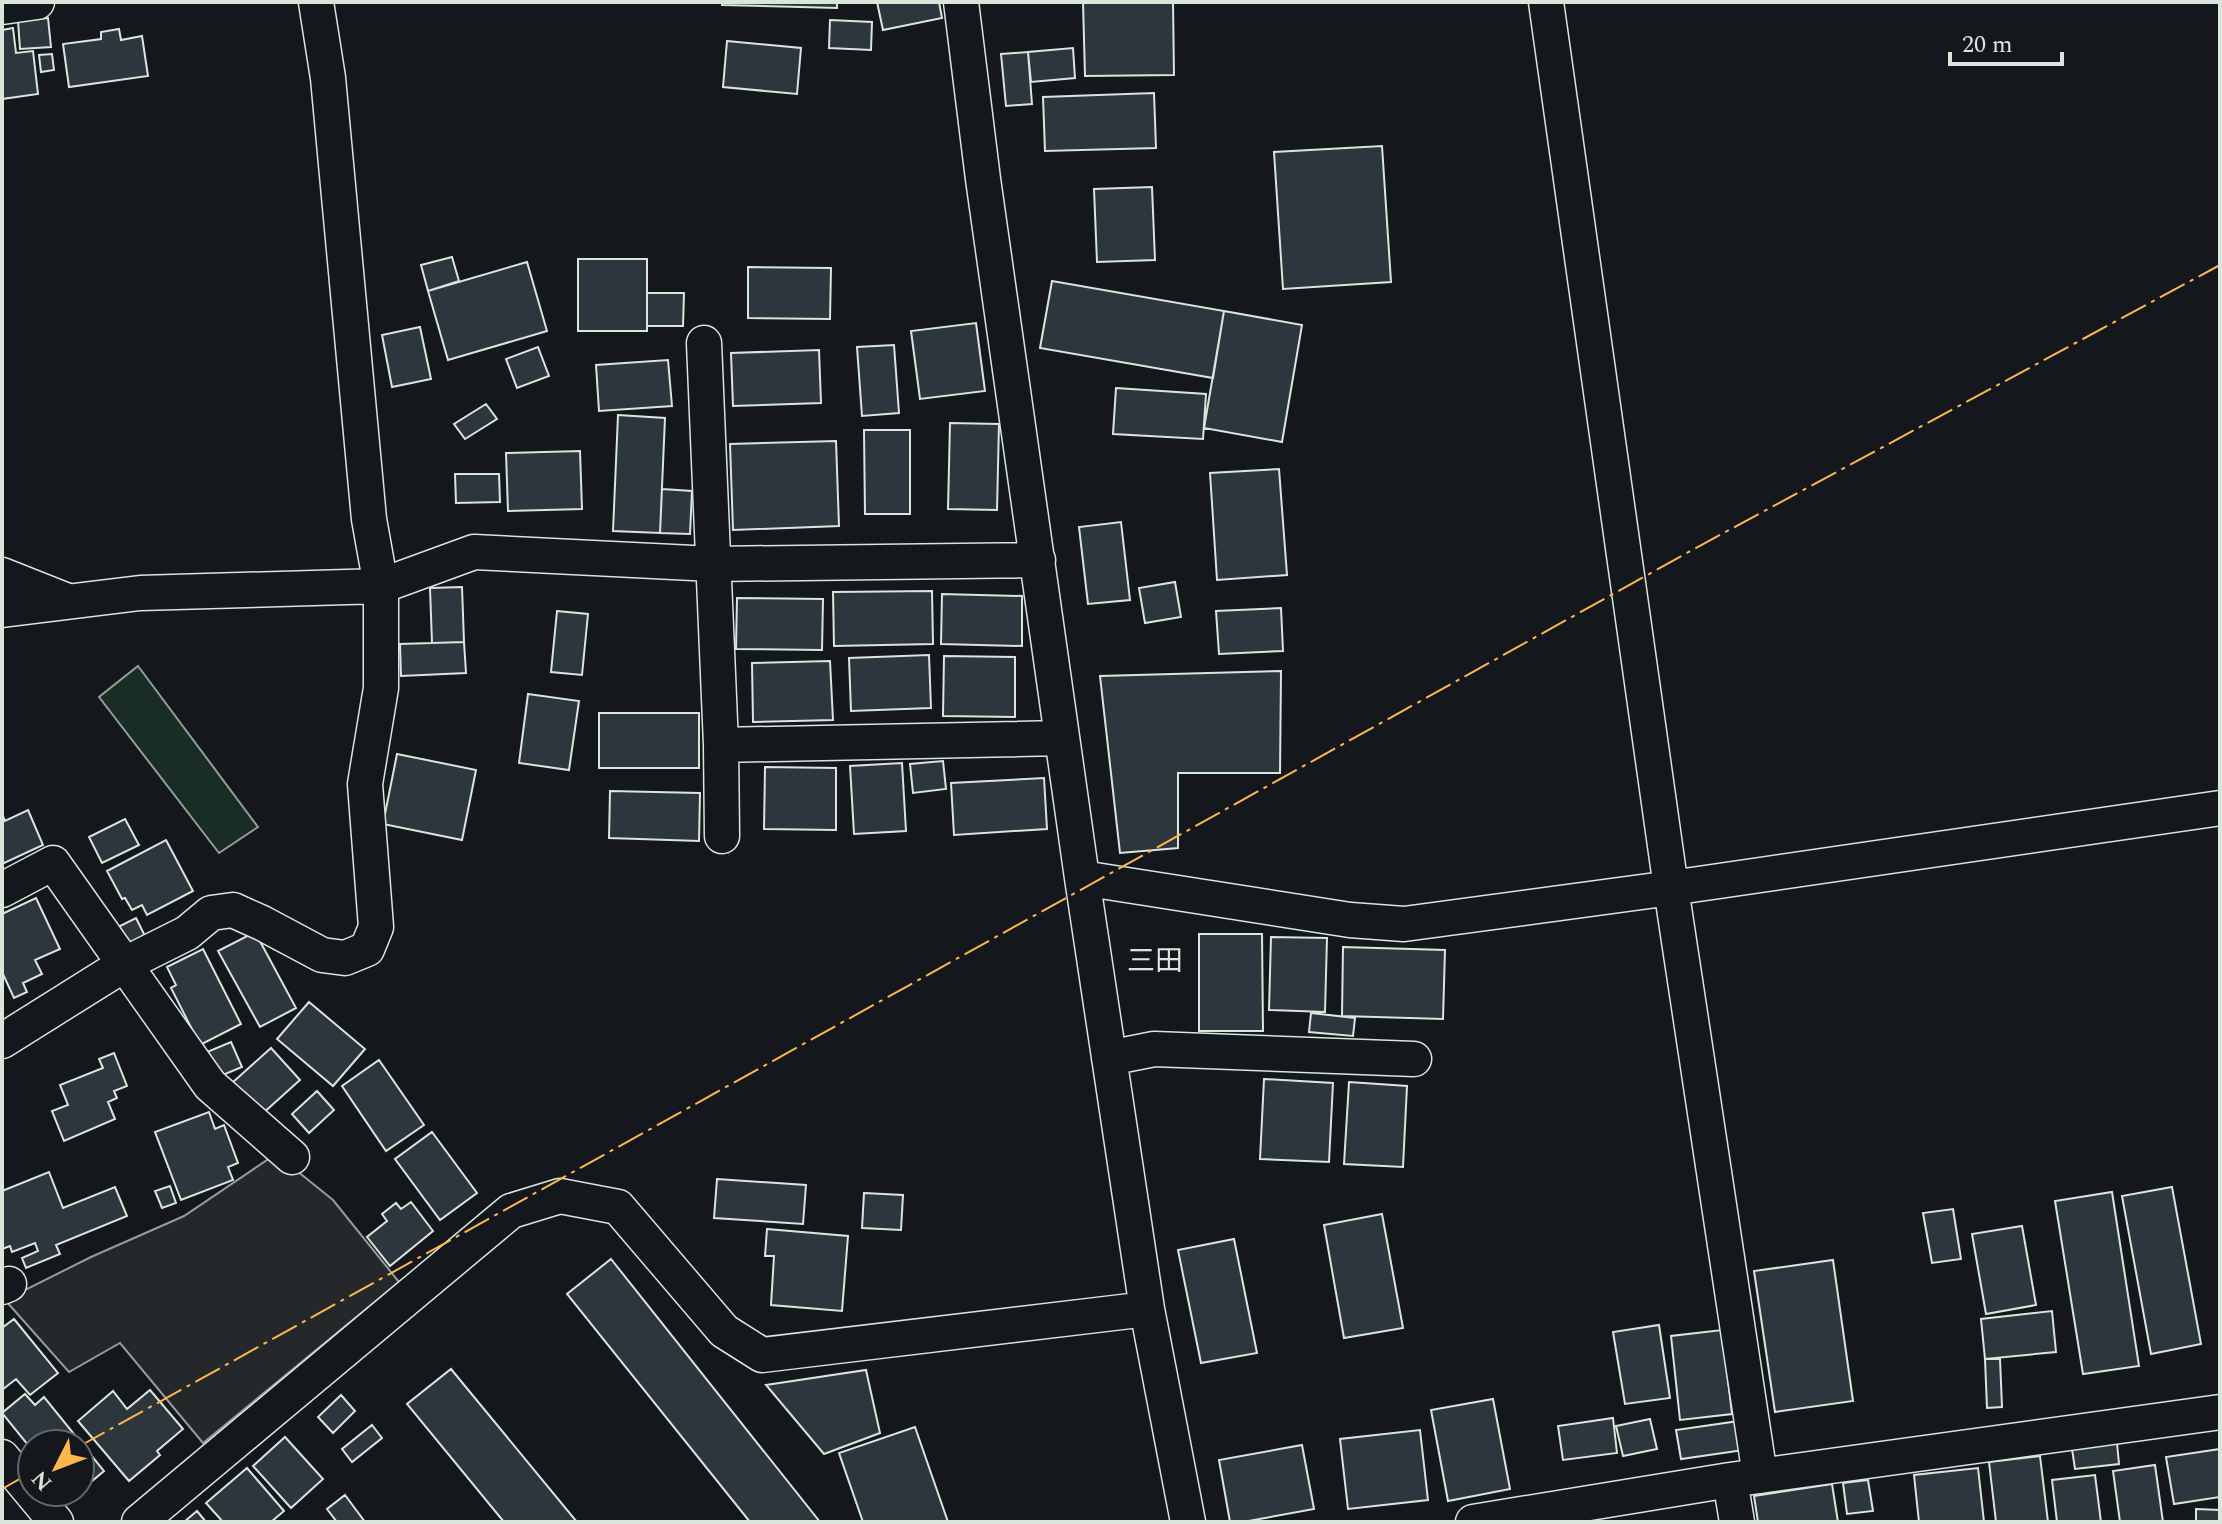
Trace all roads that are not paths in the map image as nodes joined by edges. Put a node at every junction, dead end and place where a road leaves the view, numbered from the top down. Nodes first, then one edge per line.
1 (37, 2) edge
2 (316, 2) edge
3 (961, 2) edge
4 (1546, 2) edge
5 (2, 7) edge
6 (704, 343) dead end
7 (1038, 560) junction
8 (713, 564) junction
9 (2, 575) edge
10 (381, 586) junction
11 (70, 602) junction
12 (2, 610) edge
13 (1062, 738) junction
14 (721, 745) junction
15 (2220, 808) edge
16 (722, 836) dead end
17 (1082, 878) junction
18 (1671, 888) junction
19 (2, 890) edge
20 (125, 964) junction
21 (2, 1041) edge
22 (1109, 1058) junction
23 (1414, 1059) dead end
24 (292, 1157) dead end
25 (1147, 1309) junction
26 (2220, 1412) edge
27 (2, 1457) edge
28 (1745, 1478) junction
29 (1602, 1512) edge
30 (56, 1522) edge
31 (139, 1522) edge
32 (1188, 1522) edge
33 (1473, 1522) edge
34 (1737, 1522) edge

1 - 5 street
2 - 10 street
3 - 7 street
4 - 18 street
6 - 8 street
7 - 8 street
7 - 13 street
8 - 10 street
8 - 14 street
9 - 11 street
10 - 11 street
10 - 20 street
11 - 12 street
13 - 14 street
13 - 17 street
14 - 16 street
15 - 18 street
17 - 18 street
17 - 22 street
18 - 28 street
19 - 20 street
20 - 21 street
20 - 24 street
22 - 23 street
22 - 25 street
25 - 31 street
25 - 32 street
26 - 28 street
27 - 30 street
28 - 29 street
28 - 34 street
29 - 33 street

